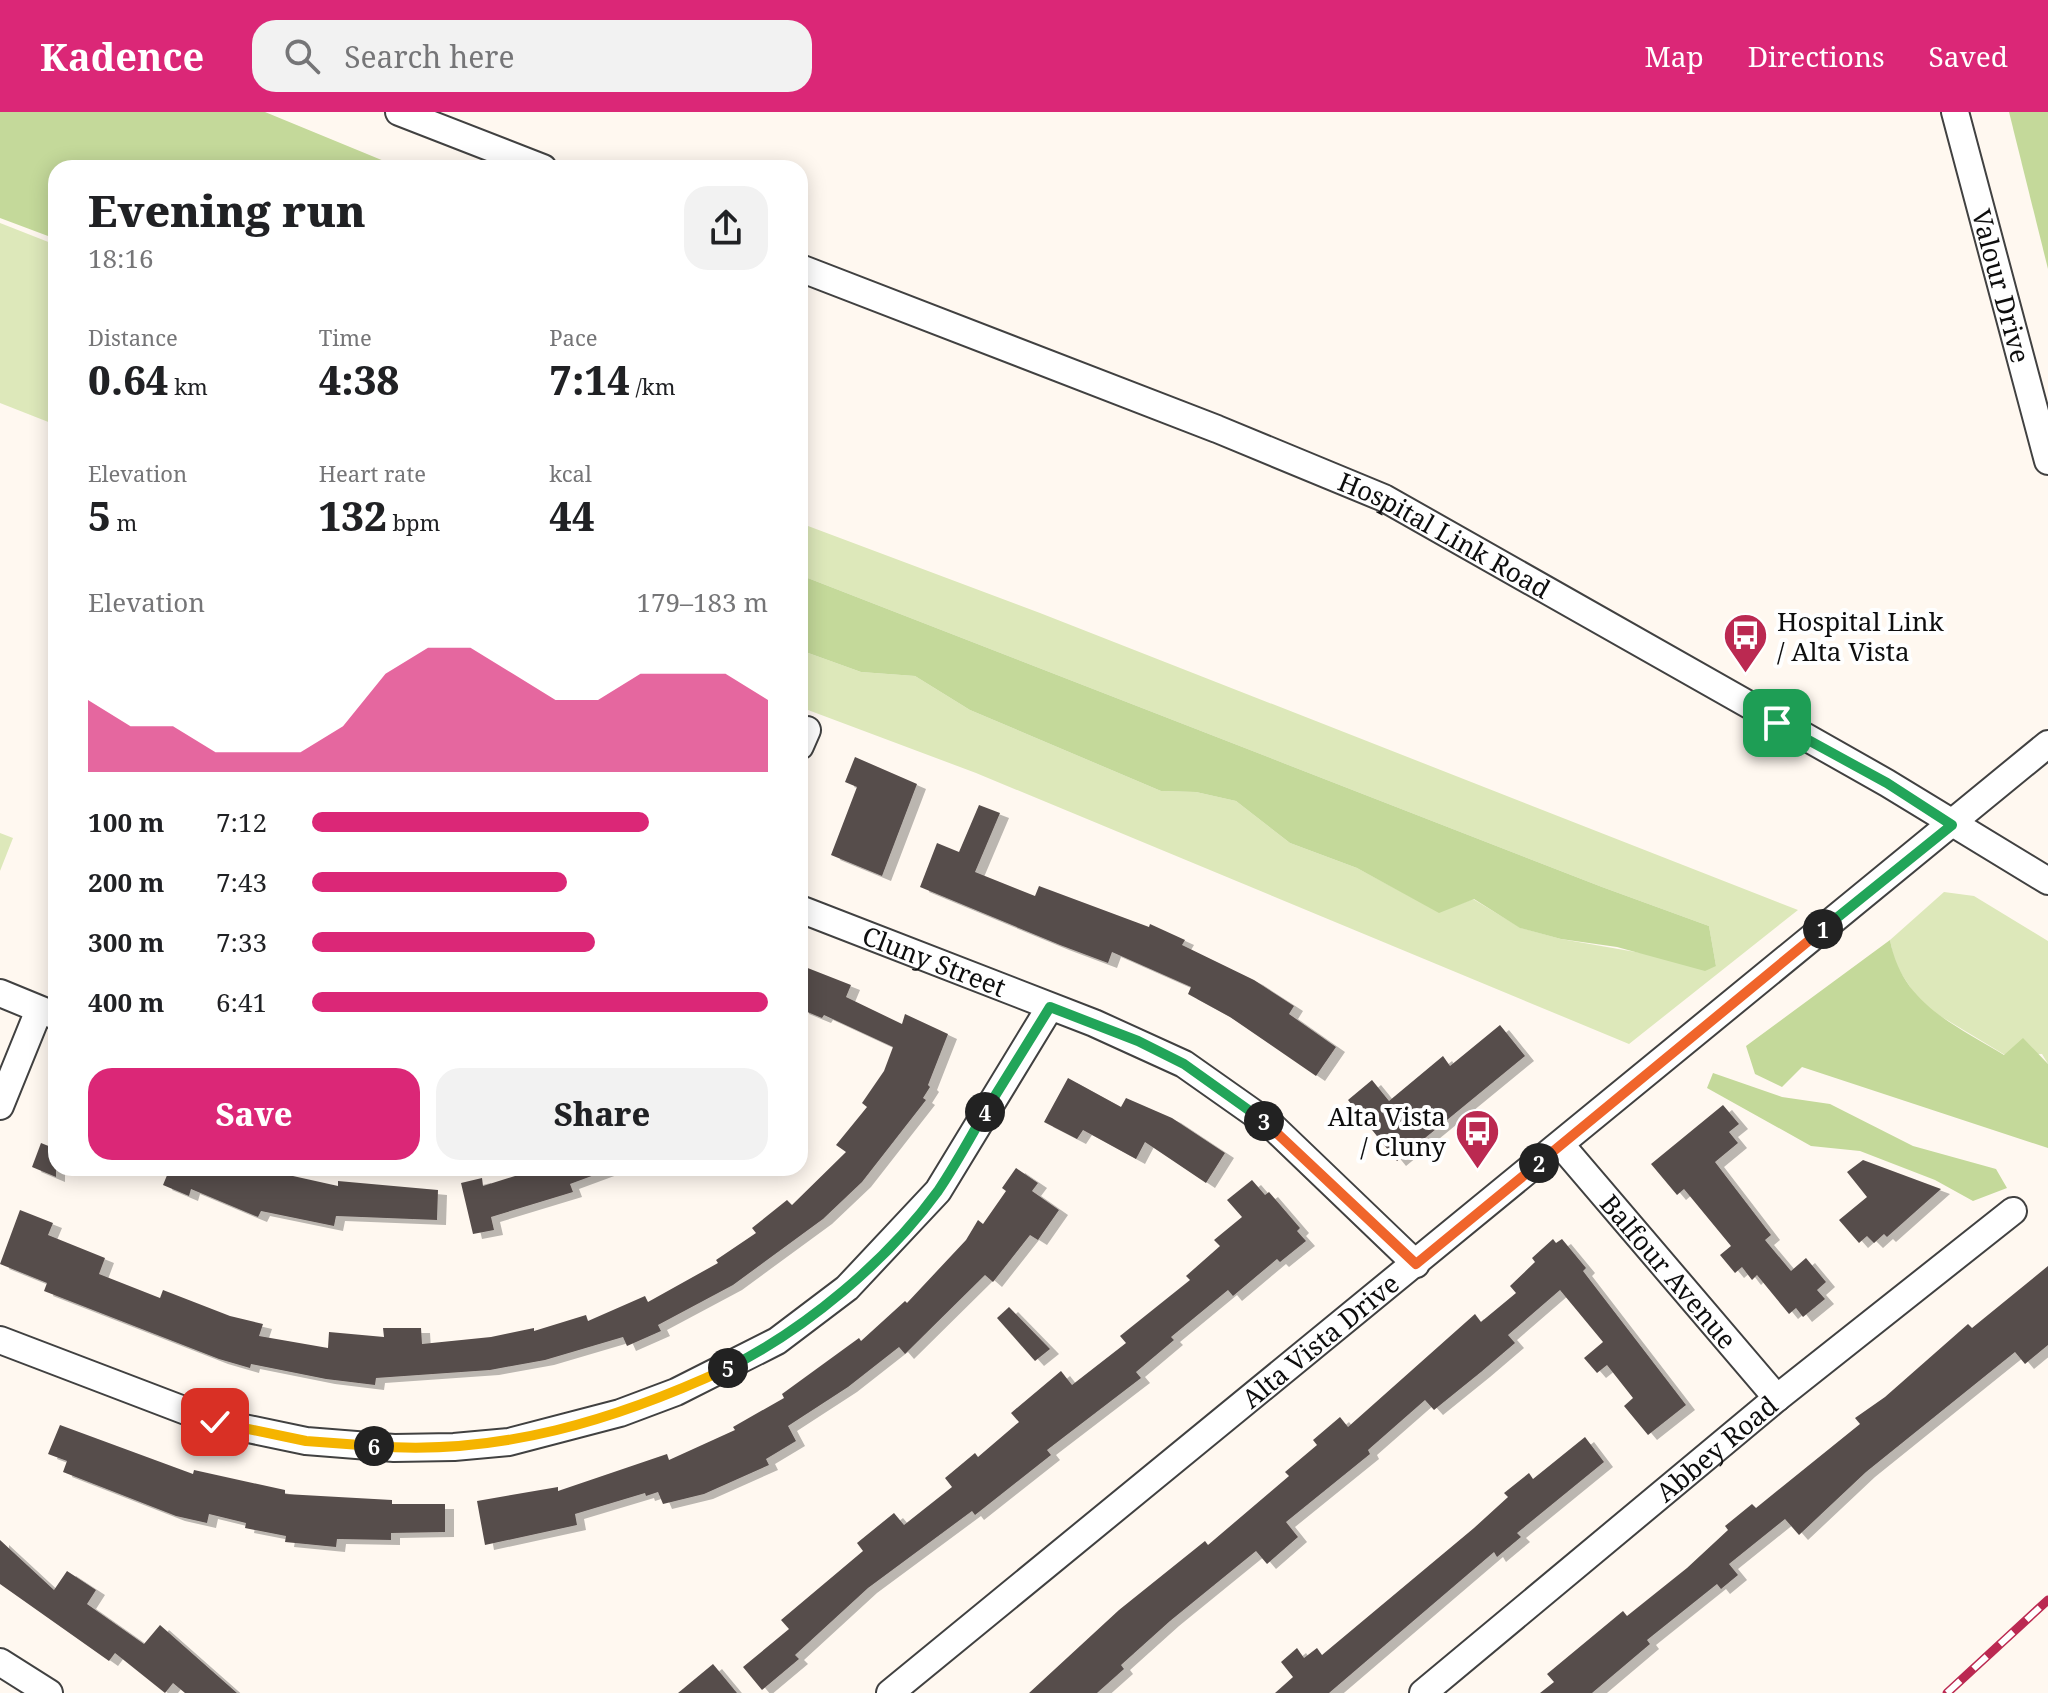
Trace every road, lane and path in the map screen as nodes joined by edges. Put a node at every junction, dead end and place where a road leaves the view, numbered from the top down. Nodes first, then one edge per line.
1 (399, 112) edge
2 (1955, 112) edge
3 (522, 160) edge
4 (808, 271) edge
5 (2048, 461) edge
6 (2048, 744) edge
7 (1952, 825) junction
8 (2048, 881) edge
9 (808, 912) edge
10 (0, 993) edge
11 (1050, 1007) junction
12 (48, 1013) edge
13 (0, 1106) edge
14 (1561, 1145) junction
15 (2013, 1211) dead end
16 (1416, 1264) junction
17 (0, 1340) edge
18 (1777, 1398) junction
19 (0, 1662) edge
20 (49, 1693) edge
21 (890, 1693) edge
22 (1423, 1693) edge

1 - 3 street
2 - 5 street, Valour Drive
4 - 7 street, Hospital Link Road
6 - 7 street, Alta Vista Drive
7 - 8 street, Hospital Link Road
7 - 14 street, Alta Vista Drive
9 - 11 street, Cluny Street
10 - 12 street
11 - 16 street, Cluny Street
11 - 17 street
12 - 13 street
14 - 16 street, Alta Vista Drive
14 - 18 street, Balfour Avenue
15 - 18 street, Abbey Road
16 - 21 street, Alta Vista Drive
18 - 22 street, Abbey Road
19 - 20 street

